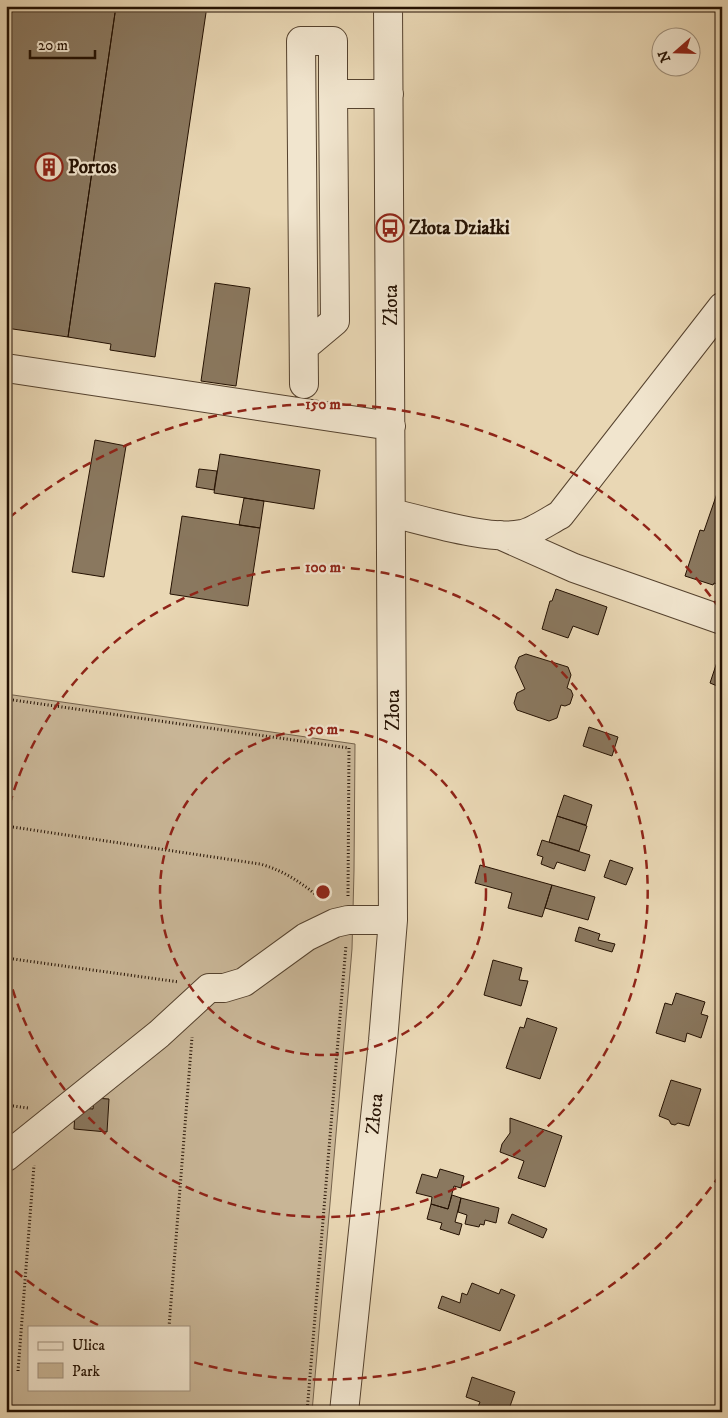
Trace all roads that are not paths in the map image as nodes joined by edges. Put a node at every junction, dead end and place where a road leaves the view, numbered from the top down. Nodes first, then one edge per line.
1 (388, 6) edge
2 (333, 94) junction
3 (389, 94) junction
4 (721, 309) edge
5 (304, 347) junction
6 (6, 368) edge
7 (304, 384) dead end
8 (391, 426) junction
9 (392, 513) junction
10 (500, 536) junction
11 (722, 620) edge
12 (393, 920) junction
13 (6, 1157) edge
14 (344, 1412) edge

1 - 3 street, Złota
2 - 3 street
2 - 5 street
2 - 5 street
3 - 8 street, Złota
4 - 10 street
5 - 7 street
6 - 8 street
8 - 9 street, Złota
9 - 10 street
9 - 12 street, Złota
10 - 11 street
12 - 13 street
12 - 14 street, Złota

